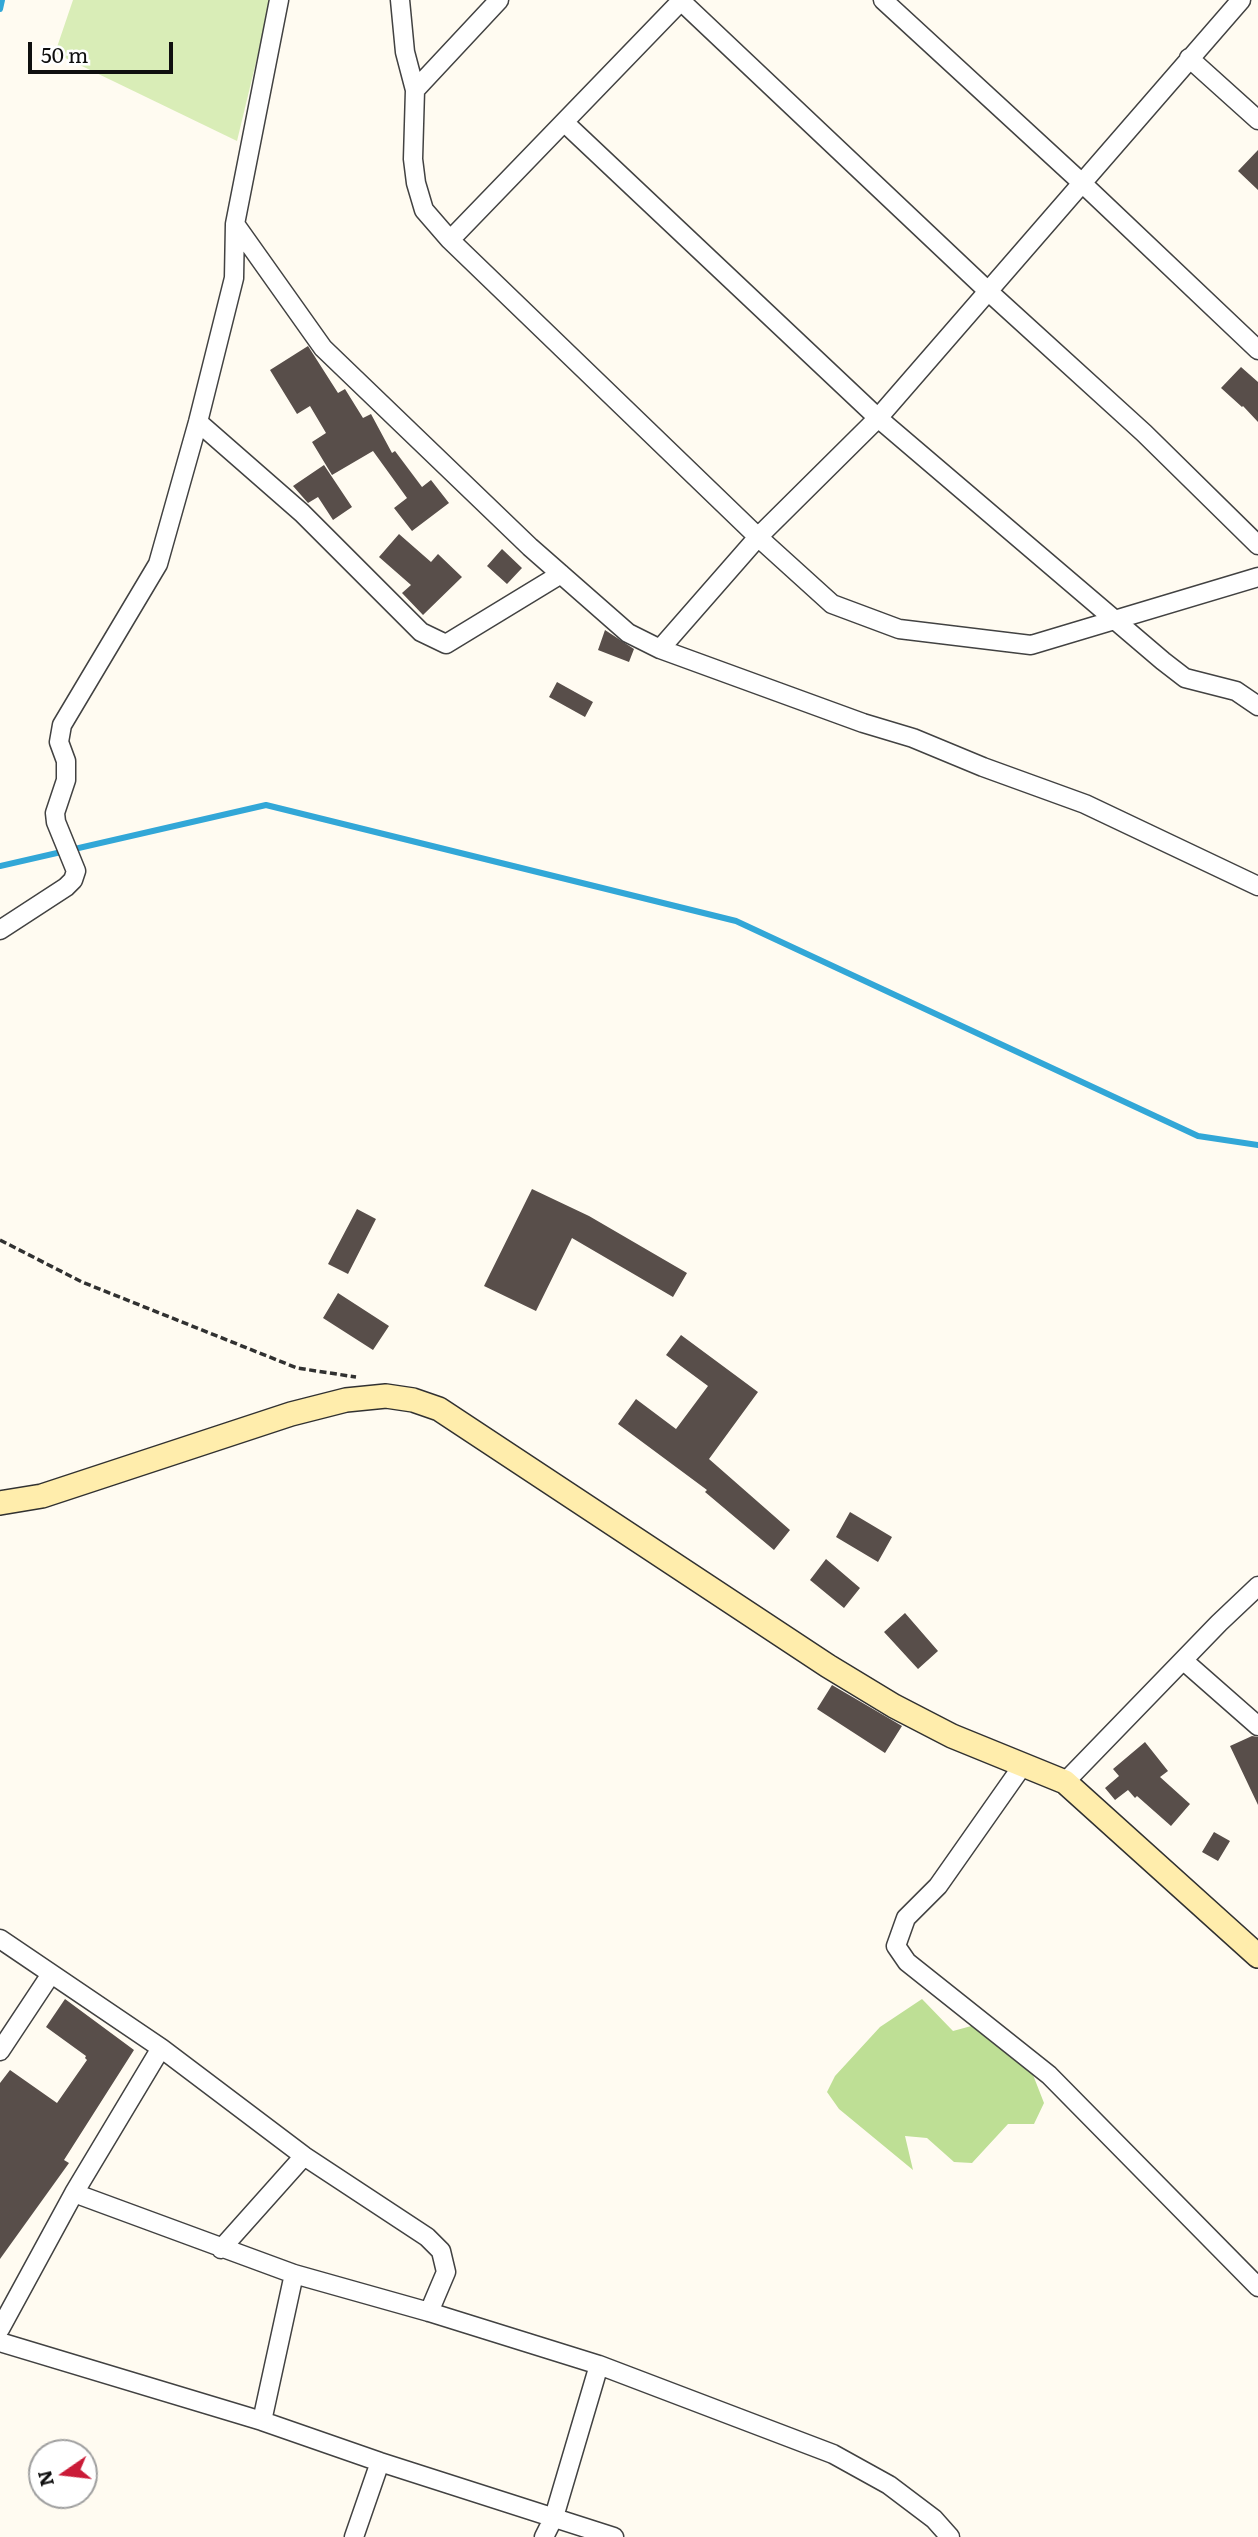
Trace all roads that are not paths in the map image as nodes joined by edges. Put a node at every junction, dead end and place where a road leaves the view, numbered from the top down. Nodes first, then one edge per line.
1 (279, 0) edge
2 (400, 0) edge
3 (499, 0) edge
4 (883, 0) edge
5 (1241, 0) edge
6 (682, 1) edge
7 (1189, 58) junction
8 (415, 90) junction
9 (1258, 120) edge
10 (565, 123) junction
11 (1082, 183) junction
12 (236, 224) junction
13 (450, 240) junction
14 (989, 292) junction
15 (1258, 350) edge
16 (878, 418) junction
17 (198, 422) junction
18 (758, 537) junction
19 (1258, 545) edge
20 (561, 574) junction
21 (1258, 577) edge
22 (1115, 619) junction
23 (660, 649) junction
24 (1258, 706) edge
25 (1258, 886) edge
26 (0, 930) edge
27 (0, 1503) edge
28 (1258, 1586) edge
29 (1184, 1661) junction
30 (1258, 1726) edge
31 (1023, 1765) junction
32 (1065, 1782) junction
33 (0, 1939) edge
34 (1258, 1955) edge
35 (51, 1973) junction
36 (162, 2048) junction
37 (0, 2051) edge
38 (303, 2156) junction
39 (74, 2193) junction
40 (221, 2249) junction
41 (294, 2274) junction
42 (1258, 2287) edge
43 (429, 2312) junction
44 (0, 2329) edge
45 (0, 2342) edge
46 (599, 2365) junction
47 (262, 2421) junction
48 (380, 2462) junction
49 (554, 2517) junction
50 (354, 2537) edge
51 (544, 2537) edge
52 (614, 2537) edge
53 (950, 2537) edge

1 - 12 street
2 - 8 street
3 - 8 street
4 - 11 street
5 - 7 street
6 - 10 street
6 - 14 street
7 - 9 street
7 - 11 street
8 - 13 street
10 - 13 street
10 - 16 street
11 - 14 street
11 - 15 street
12 - 17 street
12 - 20 street
13 - 18 street
14 - 16 street
14 - 19 street
16 - 18 street
16 - 22 street
17 - 20 street
17 - 26 street
18 - 22 street
18 - 23 street
20 - 23 street
21 - 22 street
22 - 24 street
23 - 25 street
27 - 31 main road
28 - 29 street
29 - 30 street
29 - 32 street
31 - 32 main road
31 - 42 street
32 - 34 main road
33 - 35 street
35 - 36 street
35 - 37 street
36 - 38 street
36 - 39 street
38 - 40 street
38 - 43 street
39 - 40 street
39 - 44 street
40 - 41 street
41 - 43 street
41 - 47 street
43 - 46 street
45 - 47 street
46 - 49 street
46 - 53 street
47 - 48 street
48 - 49 street
48 - 50 street
49 - 51 street
49 - 52 street

